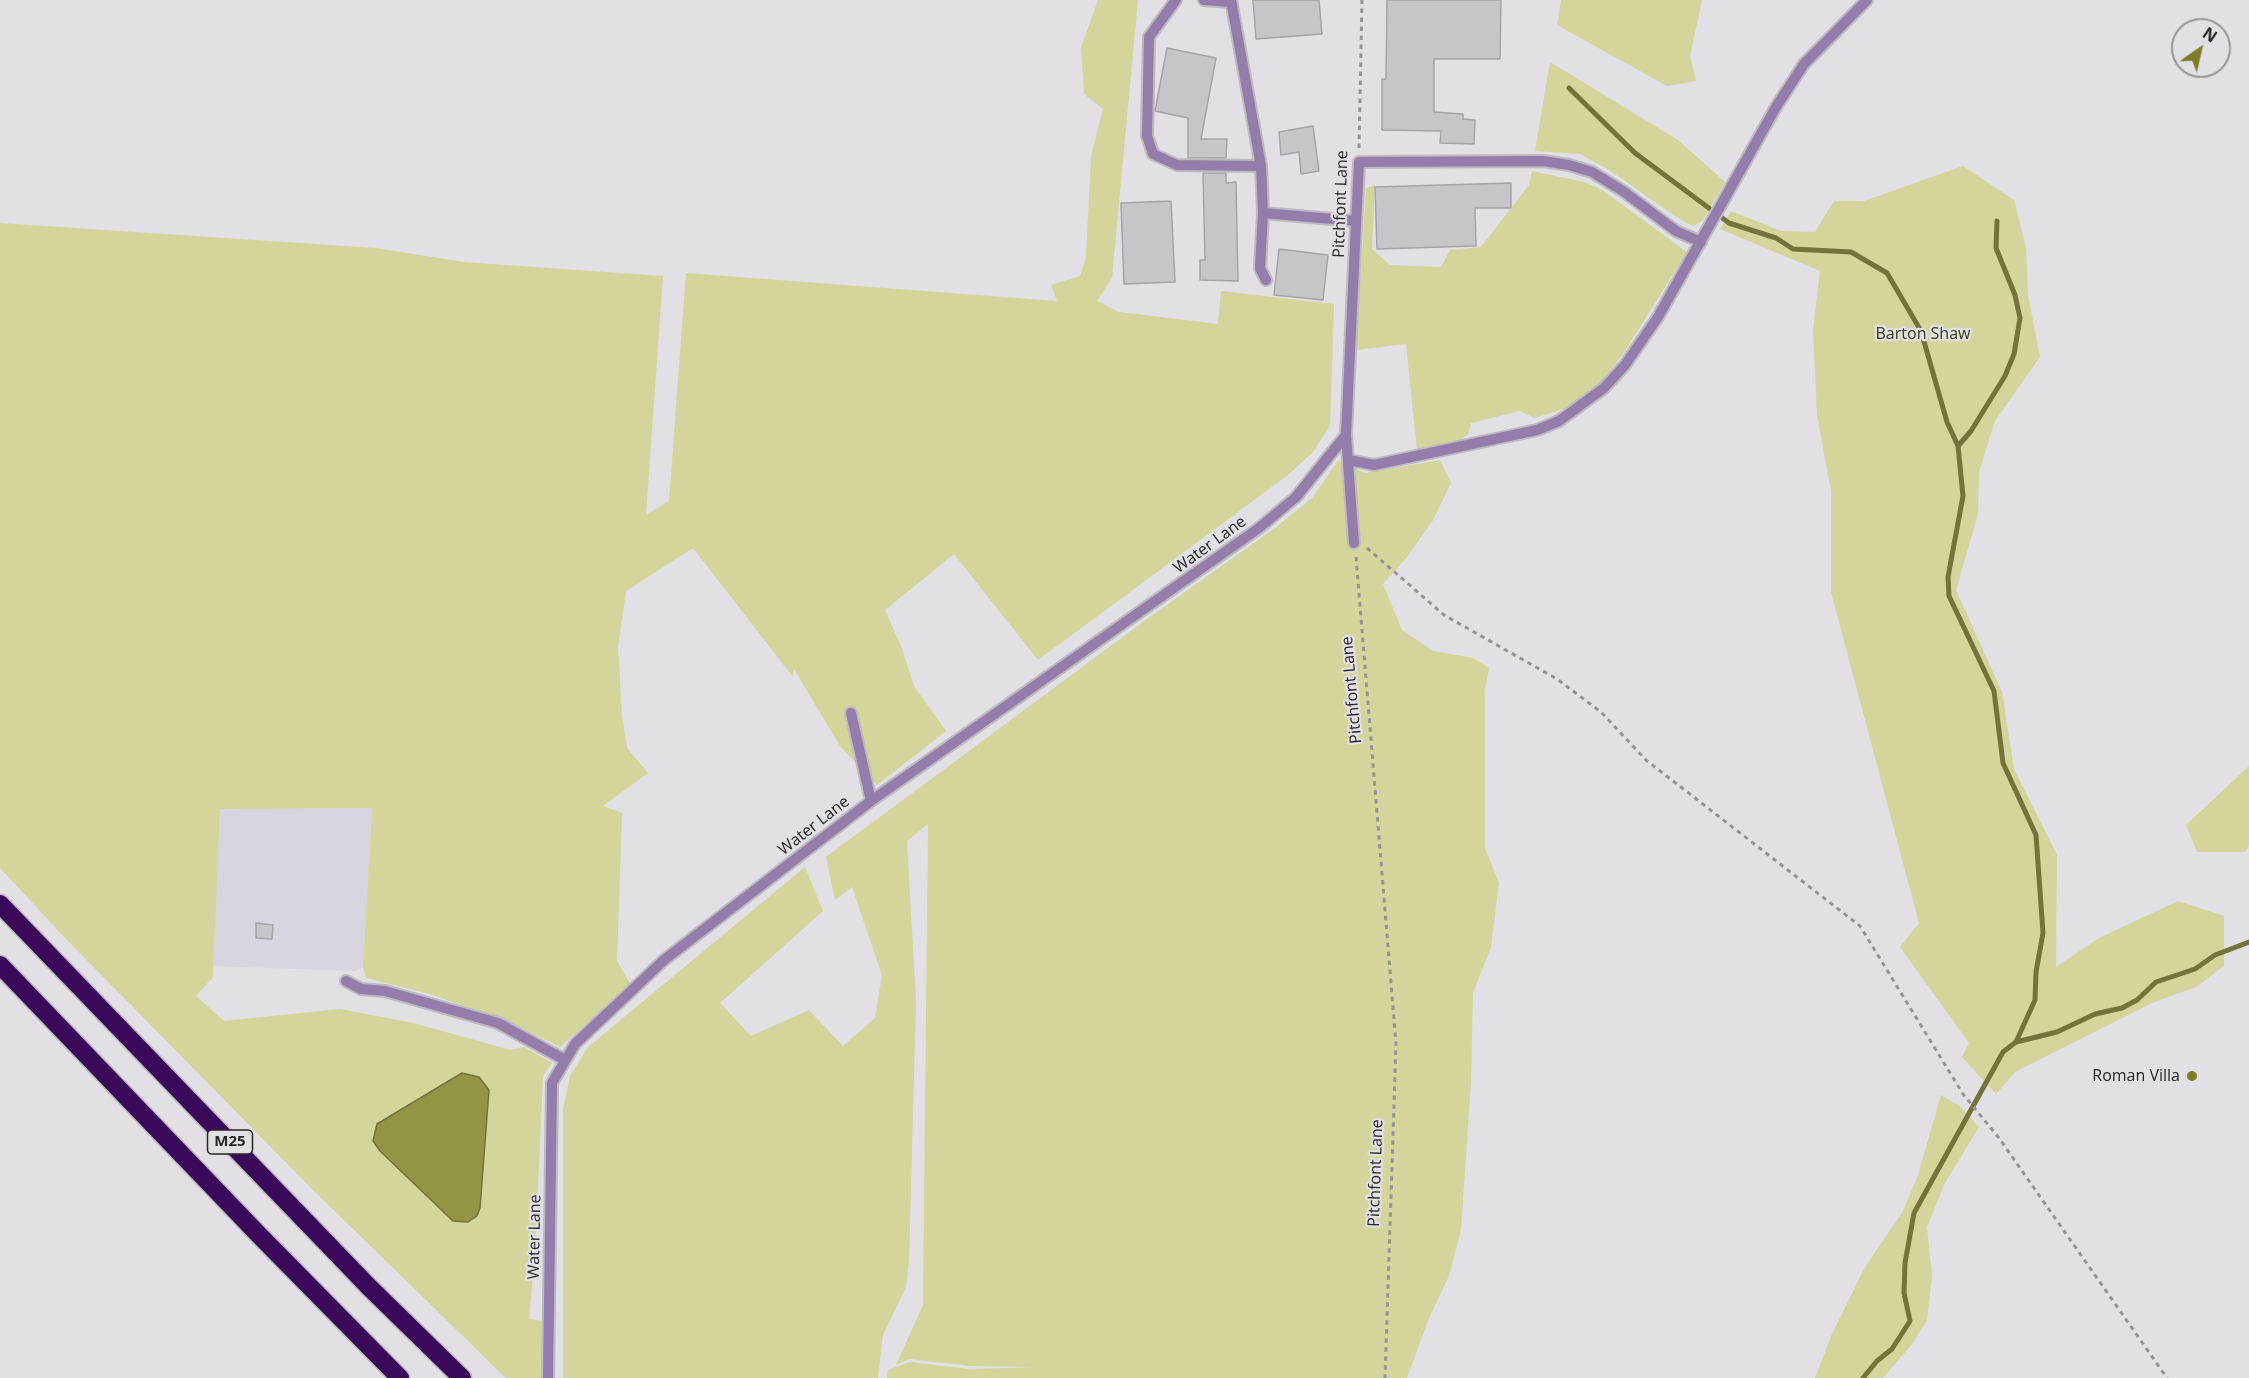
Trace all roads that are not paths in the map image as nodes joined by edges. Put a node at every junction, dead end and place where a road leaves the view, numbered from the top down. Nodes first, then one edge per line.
1 (1176, 0) edge
2 (1204, 0) edge
3 (1867, 0) edge
4 (1230, 1) edge
5 (1261, 166) junction
6 (1263, 213) junction
7 (1356, 221) junction
8 (1701, 242) junction
9 (1266, 280) dead end
10 (1346, 435) junction
11 (1349, 460) junction
12 (1354, 543) road end
13 (851, 713) dead end
14 (871, 801) junction
15 (0, 904) edge
16 (0, 965) edge
17 (346, 981) dead end
18 (566, 1060) junction
19 (400, 1378) edge
20 (462, 1378) edge
21 (548, 1378) edge

1 - 5 lane
2 - 4 lane
3 - 8 lane
4 - 5 lane
5 - 6 lane
6 - 7 lane
6 - 9 lane
7 - 8 lane, Pitchfont Lane
7 - 10 lane, Pitchfont Lane
8 - 11 lane
10 - 11 lane, Pitchfont Lane
10 - 14 lane, Water Lane
11 - 12 lane, Pitchfont Lane
13 - 14 lane
14 - 18 lane, Water Lane
15 - 20 highway, M25
16 - 19 highway, M25
17 - 18 lane
18 - 21 lane, Water Lane

